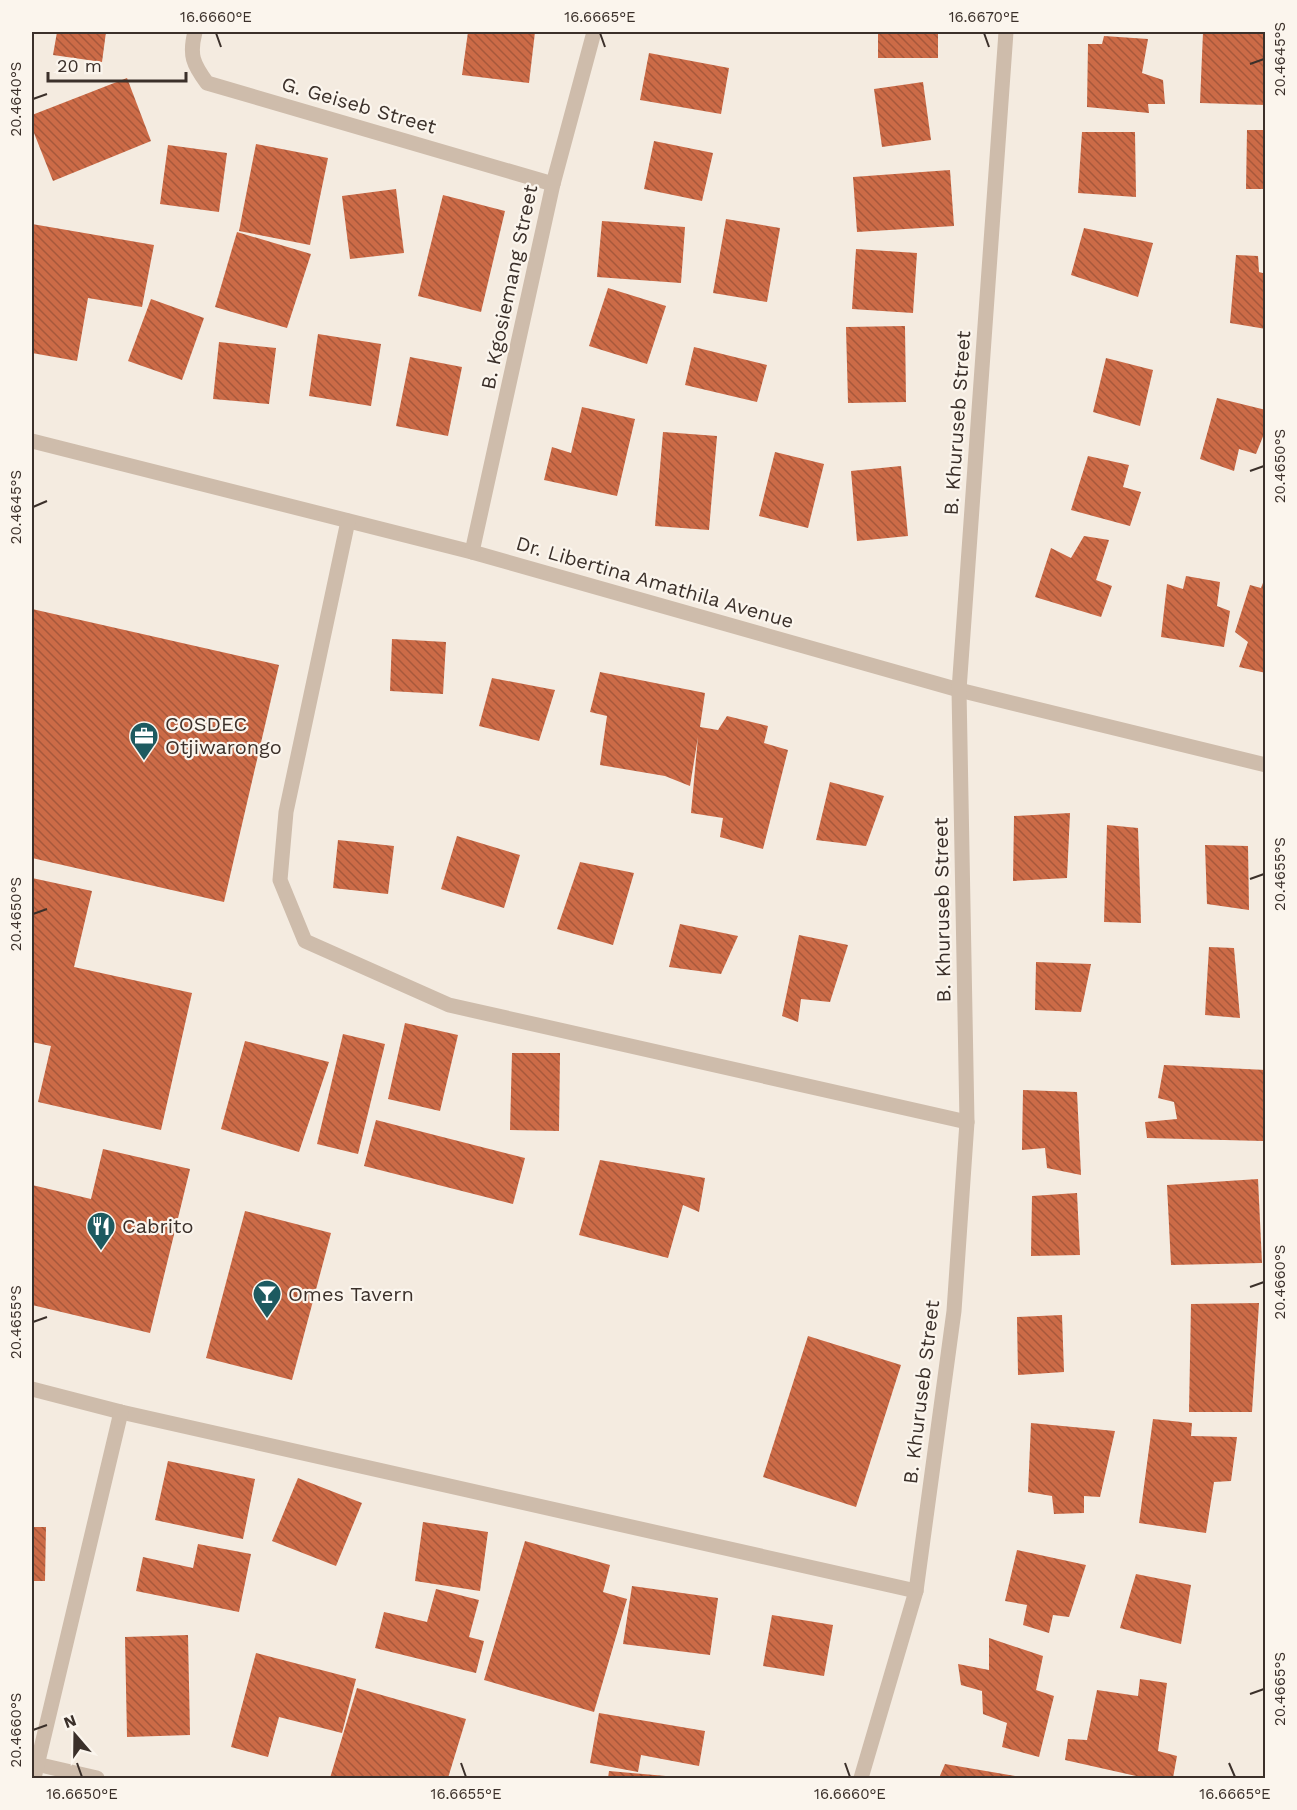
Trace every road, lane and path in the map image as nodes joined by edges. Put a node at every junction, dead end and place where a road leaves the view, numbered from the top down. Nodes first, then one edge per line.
1 (195, 32) edge
2 (594, 32) edge
3 (1006, 32) edge
4 (553, 183) junction
5 (32, 441) edge
6 (348, 521) junction
7 (472, 552) junction
8 (959, 690) junction
9 (1266, 765) edge
10 (967, 1122) junction
11 (32, 1389) edge
12 (121, 1412) junction
13 (916, 1591) junction
14 (34, 1768) edge
15 (97, 1779) edge
16 (861, 1779) edge

1 - 4 street, G. Geiseb Street
2 - 4 street, B. Kgosiemang Street
3 - 8 street, B. Khuruseb Street
4 - 7 street, B. Kgosiemang Street
5 - 6 street, Dr. Libertina Amathila Avenue
6 - 7 street, Dr. Libertina Amathila Avenue
6 - 10 street
7 - 8 street, Dr. Libertina Amathila Avenue
8 - 9 street, Dr. Libertina Amathila Avenue
8 - 10 street, B. Khuruseb Street
10 - 13 street, B. Khuruseb Street
11 - 12 street
12 - 13 street
12 - 14 street
13 - 16 street, B. Khuruseb Street
14 - 15 street

